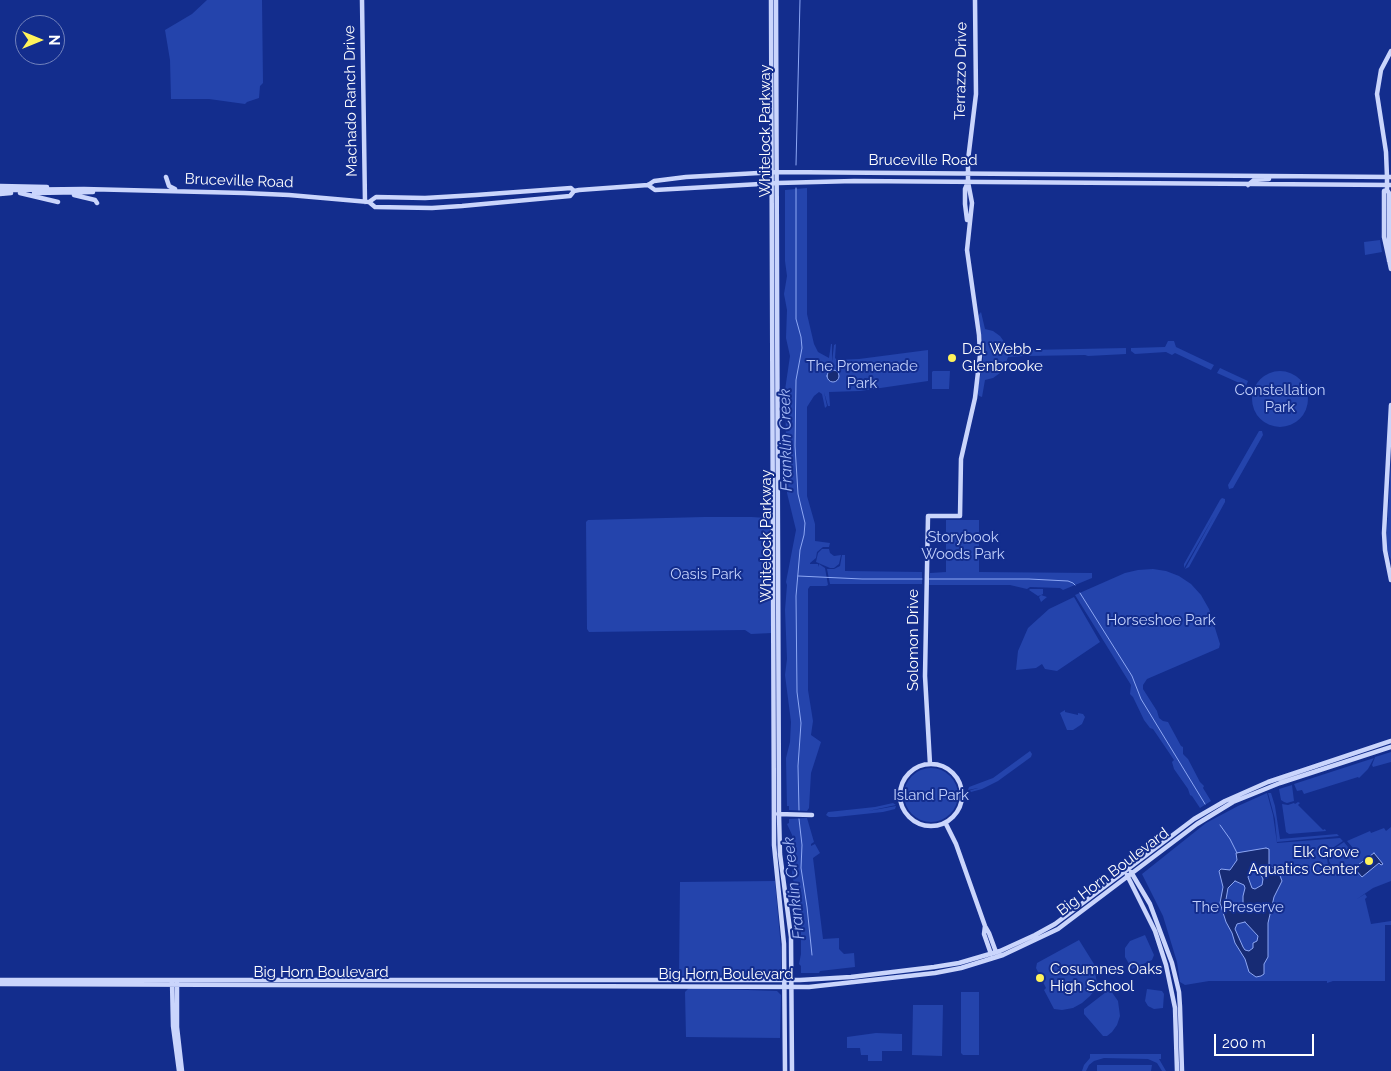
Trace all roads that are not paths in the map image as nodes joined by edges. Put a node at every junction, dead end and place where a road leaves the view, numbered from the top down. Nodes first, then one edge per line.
1 (362, 0) edge
2 (771, 0) edge
3 (776, 0) edge
4 (975, 0) edge
5 (1391, 51) edge
6 (774, 55) junction
7 (774, 84) junction
8 (772, 172) junction
9 (778, 172) junction
10 (968, 172) junction
11 (1201, 176) junction
12 (1284, 176) junction
13 (166, 177) dead end
14 (1389, 177) edge
15 (968, 182) junction
16 (778, 183) junction
17 (771, 184) junction
18 (1166, 185) junction
19 (1248, 185) junction
20 (0, 186) edge
21 (648, 186) junction
22 (1388, 187) edge
23 (58, 190) junction
24 (107, 190) junction
25 (181, 191) junction
26 (574, 191) junction
27 (0, 192) edge
28 (20, 193) junction
29 (68, 193) junction
30 (58, 202) dead end
31 (367, 202) junction
32 (97, 203) dead end
33 (1391, 269) edge
34 (778, 281) junction
35 (772, 282) junction
36 (1391, 405) edge
37 (775, 446) junction
38 (928, 516) joint
39 (1391, 580) edge
40 (1391, 741) edge
41 (1391, 747) edge
42 (930, 764) junction
43 (777, 814) junction
44 (812, 814) dead end
45 (946, 824) junction
46 (1128, 872) junction
47 (994, 953) junction
48 (0, 980) edge
49 (785, 980) junction
50 (792, 980) junction
51 (175, 982) junction
52 (0, 984) edge
53 (785, 987) junction
54 (792, 987) junction
55 (181, 1071) edge
56 (785, 1071) edge
57 (792, 1071) edge
58 (1177, 1071) edge
59 (1182, 1071) edge

1 - 31 main road, Machado Ranch Drive
2 - 6 main road, Whitelock Parkway
3 - 6 main road, Whitelock Parkway
4 - 10 main road, Terrazzo Drive
5 - 14 main road
6 - 7 main road, Whitelock Parkway
7 - 8 main road, Whitelock Parkway
7 - 9 main road, Whitelock Parkway
8 - 9 main road, Bruceville Road
8 - 17 main road, Whitelock Parkway
8 - 21 main road, Bruceville Road
9 - 10 main road, Bruceville Road
9 - 16 main road, Whitelock Parkway
10 - 11 main road, Bruceville Road
10 - 15 main road, Terrazzo Drive
11 - 12 main road, Bruceville Road
11 - 18 main road, Bruceville Road
12 - 14 main road, Bruceville Road
12 - 19 main road, Bruceville Road
13 - 25 main road
14 - 22 main road
15 - 16 main road, Bruceville Road
15 - 18 main road, Bruceville Road
15 - 38 main road, Terrazzo Drive
16 - 17 main road, Bruceville Road
16 - 34 main road, Whitelock Parkway
17 - 21 main road, Bruceville Road
17 - 35 main road, Whitelock Parkway
18 - 19 main road, Bruceville Road
19 - 22 main road, Bruceville Road
20 - 23 main road
21 - 26 main road, Bruceville Road
22 - 33 main road
23 - 24 main road, Bruceville Road
23 - 27 main road, Bruceville Road
24 - 25 main road, Bruceville Road
24 - 29 main road, Bruceville Road
25 - 31 main road, Bruceville Road
26 - 31 main road, Bruceville Road
26 - 31 main road, Bruceville Road
27 - 28 main road, Bruceville Road
28 - 29 main road, Bruceville Road
28 - 30 main road
29 - 32 main road
34 - 35 main road
34 - 37 main road, Whitelock Parkway
35 - 37 main road, Whitelock Parkway
36 - 39 main road
37 - 43 main road, Whitelock Parkway
38 - 42 main road, Solomon Drive
40 - 46 main road, Big Horn Boulevard
41 - 46 main road, Big Horn Boulevard
42 - 45 main road
42 - 45 main road
43 - 44 main road
43 - 49 main road, Whitelock Parkway
43 - 50 main road, Whitelock Parkway
45 - 47 main road
46 - 47 main road, Big Horn Boulevard
46 - 54 main road, Big Horn Boulevard
46 - 58 main road
46 - 59 main road
47 - 50 main road, Big Horn Boulevard
48 - 51 main road, Big Horn Boulevard
49 - 50 main road, Big Horn Boulevard
49 - 51 main road, Big Horn Boulevard
49 - 53 main road, Whitelock Parkway
50 - 54 main road, Whitelock Parkway
51 - 52 main road, Big Horn Boulevard
51 - 53 main road, Big Horn Boulevard
51 - 55 main road
53 - 54 main road, Big Horn Boulevard
53 - 56 main road, Whitelock Parkway
54 - 57 main road, Whitelock Parkway

